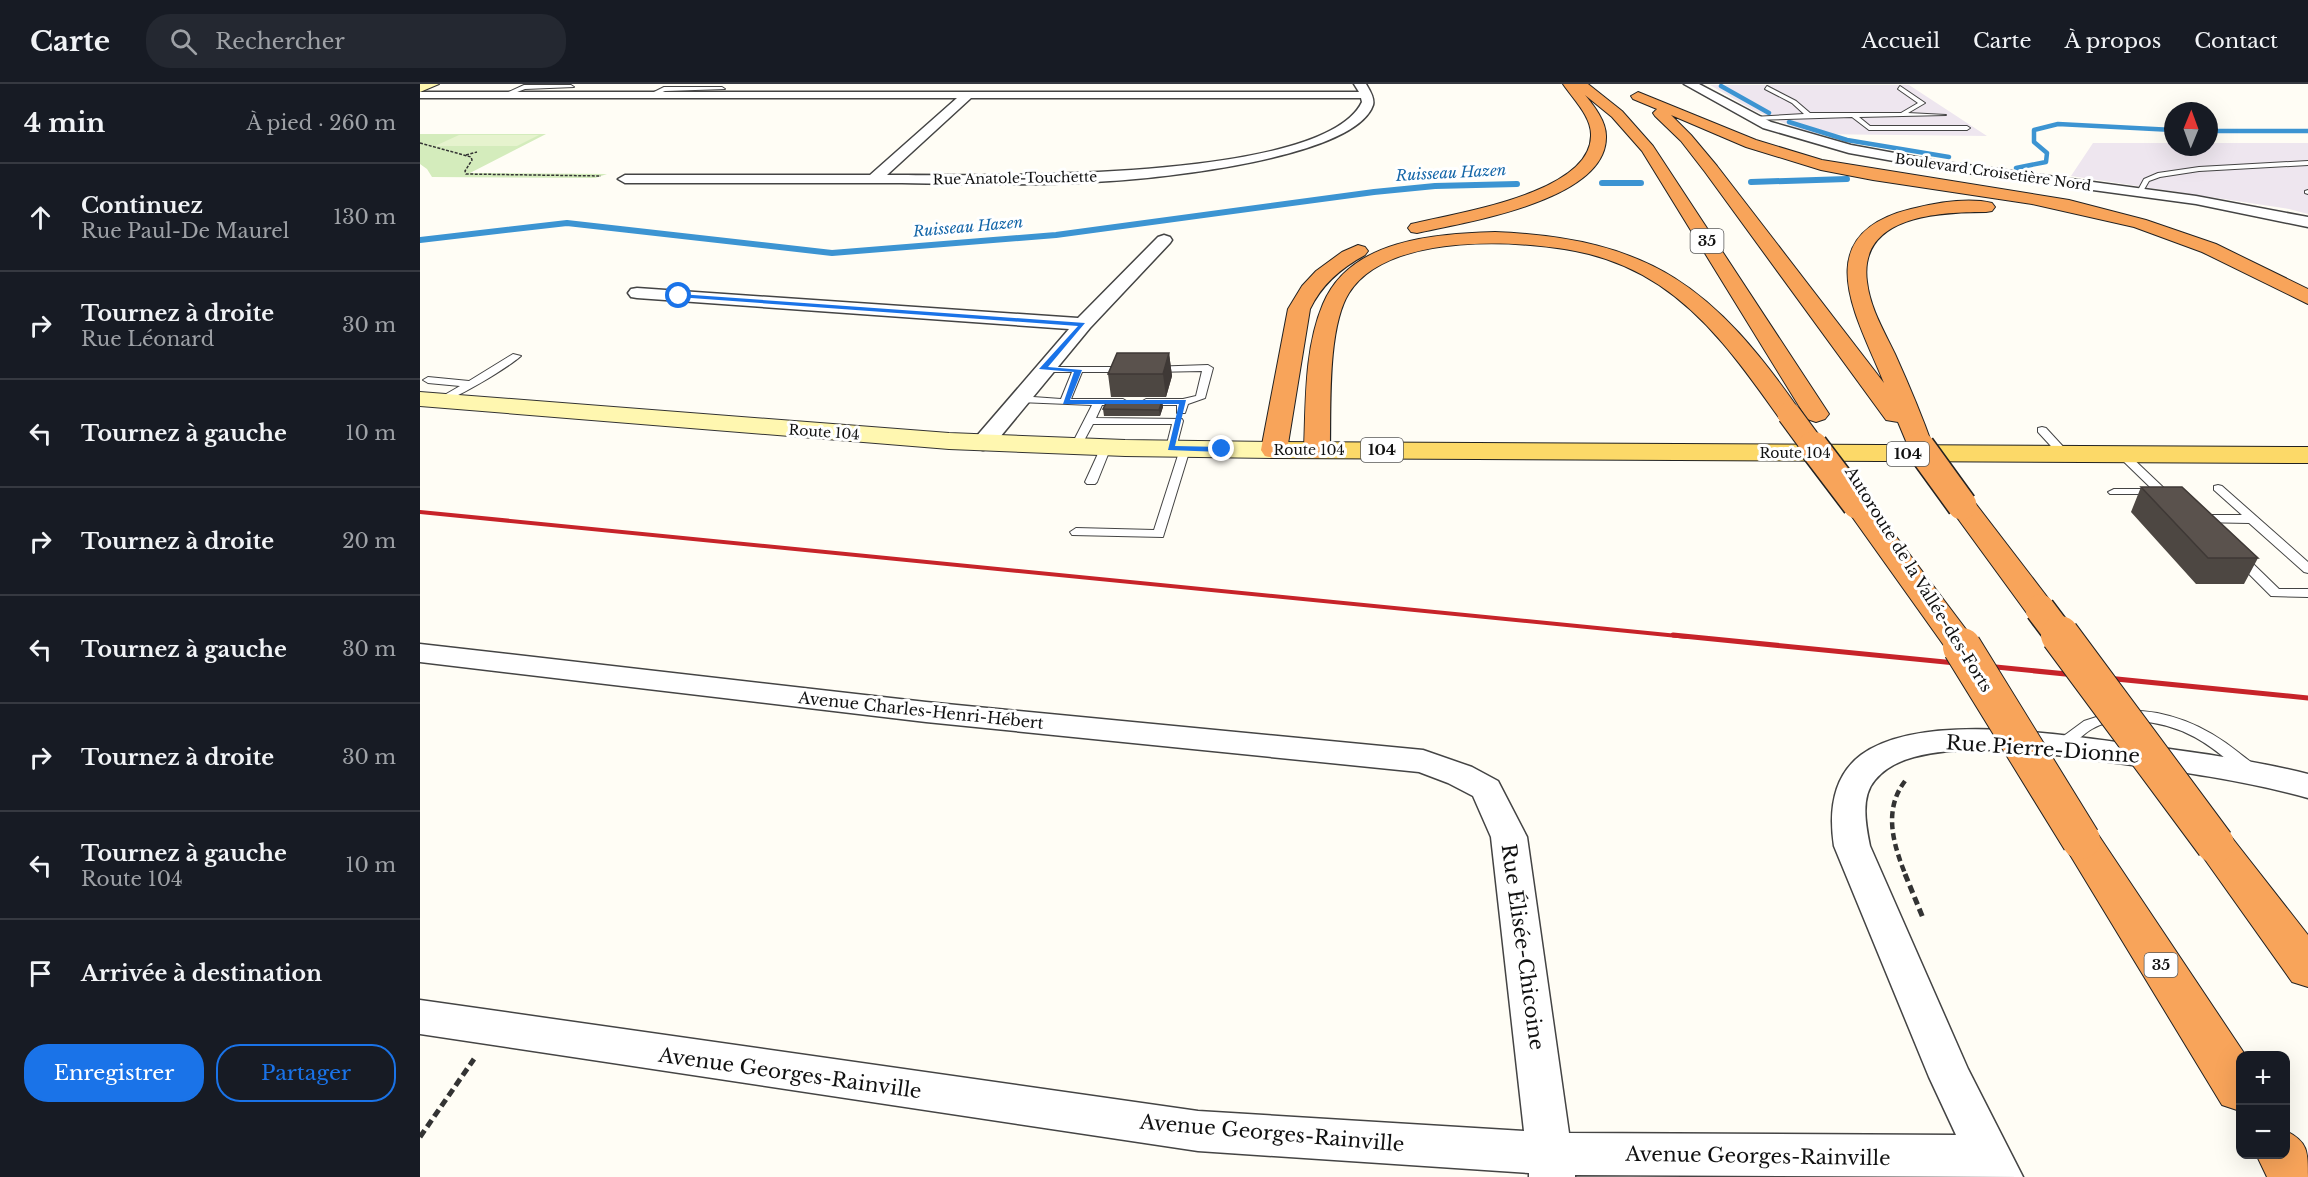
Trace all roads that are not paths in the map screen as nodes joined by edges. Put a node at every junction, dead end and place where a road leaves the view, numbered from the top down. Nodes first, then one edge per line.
1 (432, 84) edge
2 (1570, 84) edge
3 (1578, 84) edge
4 (1690, 84) edge
5 (574, 85) edge
6 (726, 86) edge
7 (420, 88) edge
8 (1767, 88) dead end
9 (1900, 88) dead end
10 (682, 89) junction
11 (1363, 90) edge
12 (420, 95) edge
13 (505, 95) junction
14 (553, 95) junction
15 (651, 95) junction
16 (669, 95) junction
17 (710, 95) junction
18 (968, 95) junction
19 (1809, 115) junction
20 (1853, 115) junction
21 (1901, 115) junction
22 (1943, 115) dead end
23 (1753, 119) junction
24 (1967, 128) dead end
25 (2308, 163) edge
26 (625, 179) dead end
27 (874, 179) junction
28 (2140, 192) junction
29 (2308, 222) edge
30 (1164, 240) dead end
31 (637, 293) dead end
32 (2303, 307) edge
33 (1083, 324) junction
34 (516, 356) dead end
35 (1043, 369) junction
36 (1078, 370) junction
37 (471, 384) junction
38 (429, 393) edge
39 (1019, 399) junction
40 (1065, 402) junction
41 (1098, 402) junction
42 (1183, 402) junction
43 (1902, 414) junction
44 (1090, 421) junction
45 (1178, 422) junction
46 (2042, 430) dead end
47 (983, 443) junction
48 (1076, 446) junction
49 (1106, 447) junction
50 (1178, 449) junction
51 (1274, 450) junction
52 (1317, 450) junction
53 (2065, 455) junction
54 (2123, 455) junction
55 (2308, 455) edge
56 (1091, 482) dead end
57 (2218, 488) dead end
58 (2114, 492) dead end
59 (1865, 504) junction
60 (2190, 510) edge
61 (2200, 519) junction
62 (2252, 519) junction
63 (1076, 532) dead end
64 (2217, 536) edge
65 (2234, 552) edge
66 (2308, 569) edge
67 (2308, 593) edge
68 (420, 653) edge
69 (1424, 761) joint
70 (2308, 786) edge
71 (2308, 969) edge
72 (420, 1017) edge
73 (2236, 1081) edge
74 (2285, 1159) edge
75 (1551, 1166) edge
76 (1994, 1167) edge
77 (2297, 1177) edge

1 - 7 main road
2 - 51 highway
3 - 59 highway, Autoroute de la Vallée-des-Forts / 35
4 - 23 street, Boulevard Croisetière Nord
5 - 13 lane
5 - 14 street
6 - 10 lane
6 - 17 street
8 - 19 lane
9 - 21 lane
10 - 15 lane
10 - 16 lane
11 - 18 street
11 - 27 street, Rue Anatole-Touchette
12 - 13 street
13 - 14 street
14 - 15 street
15 - 16 street
16 - 17 street
17 - 18 street
18 - 27 street
19 - 20 lane
19 - 23 lane
20 - 21 lane
20 - 24 lane
21 - 22 lane
23 - 28 street, Boulevard Croisetière Nord
25 - 28 lane
26 - 27 street, Rue Anatole-Touchette
28 - 29 street, Boulevard Croisetière Nord
30 - 33 street
31 - 33 street
32 - 43 highway
32 - 43 highway
33 - 35 street
34 - 37 lane
35 - 36 lane
35 - 39 street
36 - 40 lane
36 - 42 lane
37 - 38 lane
37 - 38 lane
38 - 47 main road, Route 104
39 - 40 lane
39 - 47 street
40 - 41 lane
41 - 42 lane
41 - 44 lane
42 - 45 lane
43 - 71 highway, bridge
44 - 45 lane
44 - 48 lane
45 - 50 lane
46 - 53 lane
47 - 48 main road, Route 104
48 - 49 main road, Route 104
49 - 50 main road, Route 104
49 - 56 lane
50 - 51 main road, Route 104
50 - 63 lane
51 - 52 main road, Route 104 / 104
52 - 53 main road, Route 104 / 104
52 - 59 highway, bridge
53 - 54 main road, Route 104 / 104
54 - 55 main road, Route 104 / 104
54 - 58 lane
57 - 62 lane
59 - 73 highway, Autoroute de la Vallée-des-Forts / 35, bridge
60 - 61 lane
61 - 62 lane
61 - 64 lane
62 - 66 lane
65 - 67 lane
68 - 69 street, Avenue Charles-Henri-Hébert
69 - 75 street, Rue Élisée-Chicoine
70 - 76 street, Rue Pierre-Dionne
72 - 75 street, Avenue Georges-Rainville
74 - 77 highway
75 - 76 street, Avenue Georges-Rainville

